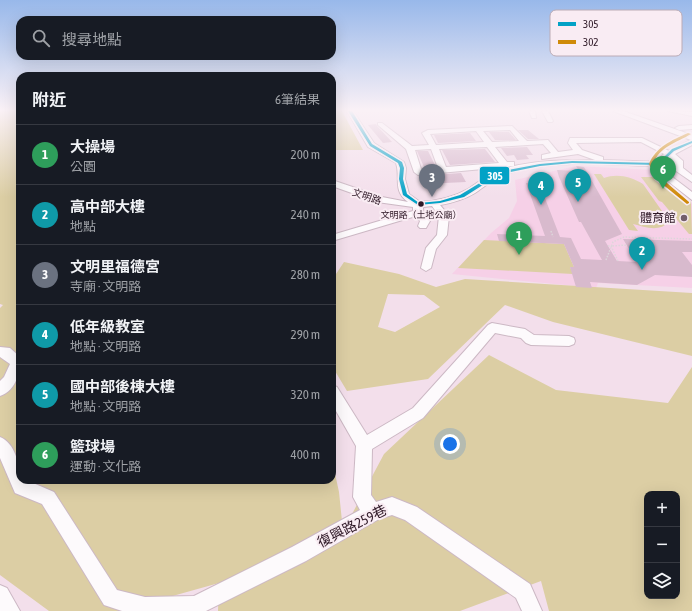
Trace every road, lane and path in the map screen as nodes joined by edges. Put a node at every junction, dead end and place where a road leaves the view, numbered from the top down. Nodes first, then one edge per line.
1 (368, 140) edge
2 (399, 140) edge
3 (430, 140) edge
4 (488, 140) edge
5 (522, 142) joint
6 (692, 142) edge
7 (491, 143) junction
8 (434, 147) junction
9 (410, 148) junction
10 (579, 152) junction
11 (668, 154) junction
12 (557, 155) junction
13 (616, 163) junction
14 (659, 164) junction
15 (505, 165) junction
16 (672, 168) dead end
17 (650, 169) dead end
18 (443, 170) junction
19 (545, 174) dead end
20 (692, 179) edge
21 (542, 183) dead end
22 (336, 184) edge
23 (692, 197) edge
24 (434, 203) junction
25 (418, 208) junction
26 (423, 226) dead end
27 (551, 231) dead end
28 (553, 236) dead end
29 (336, 237) edge
30 (692, 239) edge
31 (627, 245) dead end
32 (608, 246) dead end
33 (611, 246) junction
34 (606, 260) dead end
35 (618, 261) dead end
36 (426, 268) dead end
37 (569, 341) dead end
38 (0, 352) edge
39 (16, 361) edge
40 (16, 364) edge
41 (0, 390) edge
42 (336, 398) edge
43 (0, 444) edge
44 (364, 445) junction
45 (16, 476) edge
46 (20, 484) edge
47 (375, 511) junction
48 (0, 595) edge
49 (192, 609) edge
50 (10, 611) edge
51 (532, 611) edge

1 - 25 street
2 - 9 street
3 - 8 street
4 - 7 street
5 - 7 street
5 - 12 street
6 - 11 street
7 - 8 street
7 - 15 street
8 - 9 street
8 - 18 street
9 - 18 street
10 - 11 street
10 - 12 street
10 - 13 street
11 - 14 street
11 - 20 street
12 - 15 street
13 - 14 street, 文明路
13 - 24 street, 文明路
14 - 23 street
15 - 18 street
16 - 17 path, bridge
19 - 21 path
22 - 25 street, 文明路
24 - 25 street, 文明路
24 - 36 street
25 - 26 street
25 - 29 street
27 - 28 path
30 - 34 path
31 - 33 path, bridge
32 - 33 path, bridge
33 - 35 path, bridge
37 - 44 street
38 - 39 street
40 - 41 street
42 - 44 street
43 - 45 street, 復興路259巷
44 - 47 street
46 - 49 street, 復興路259巷
47 - 49 street, 復興路259巷
47 - 51 street, 復興路259巷
48 - 50 street

